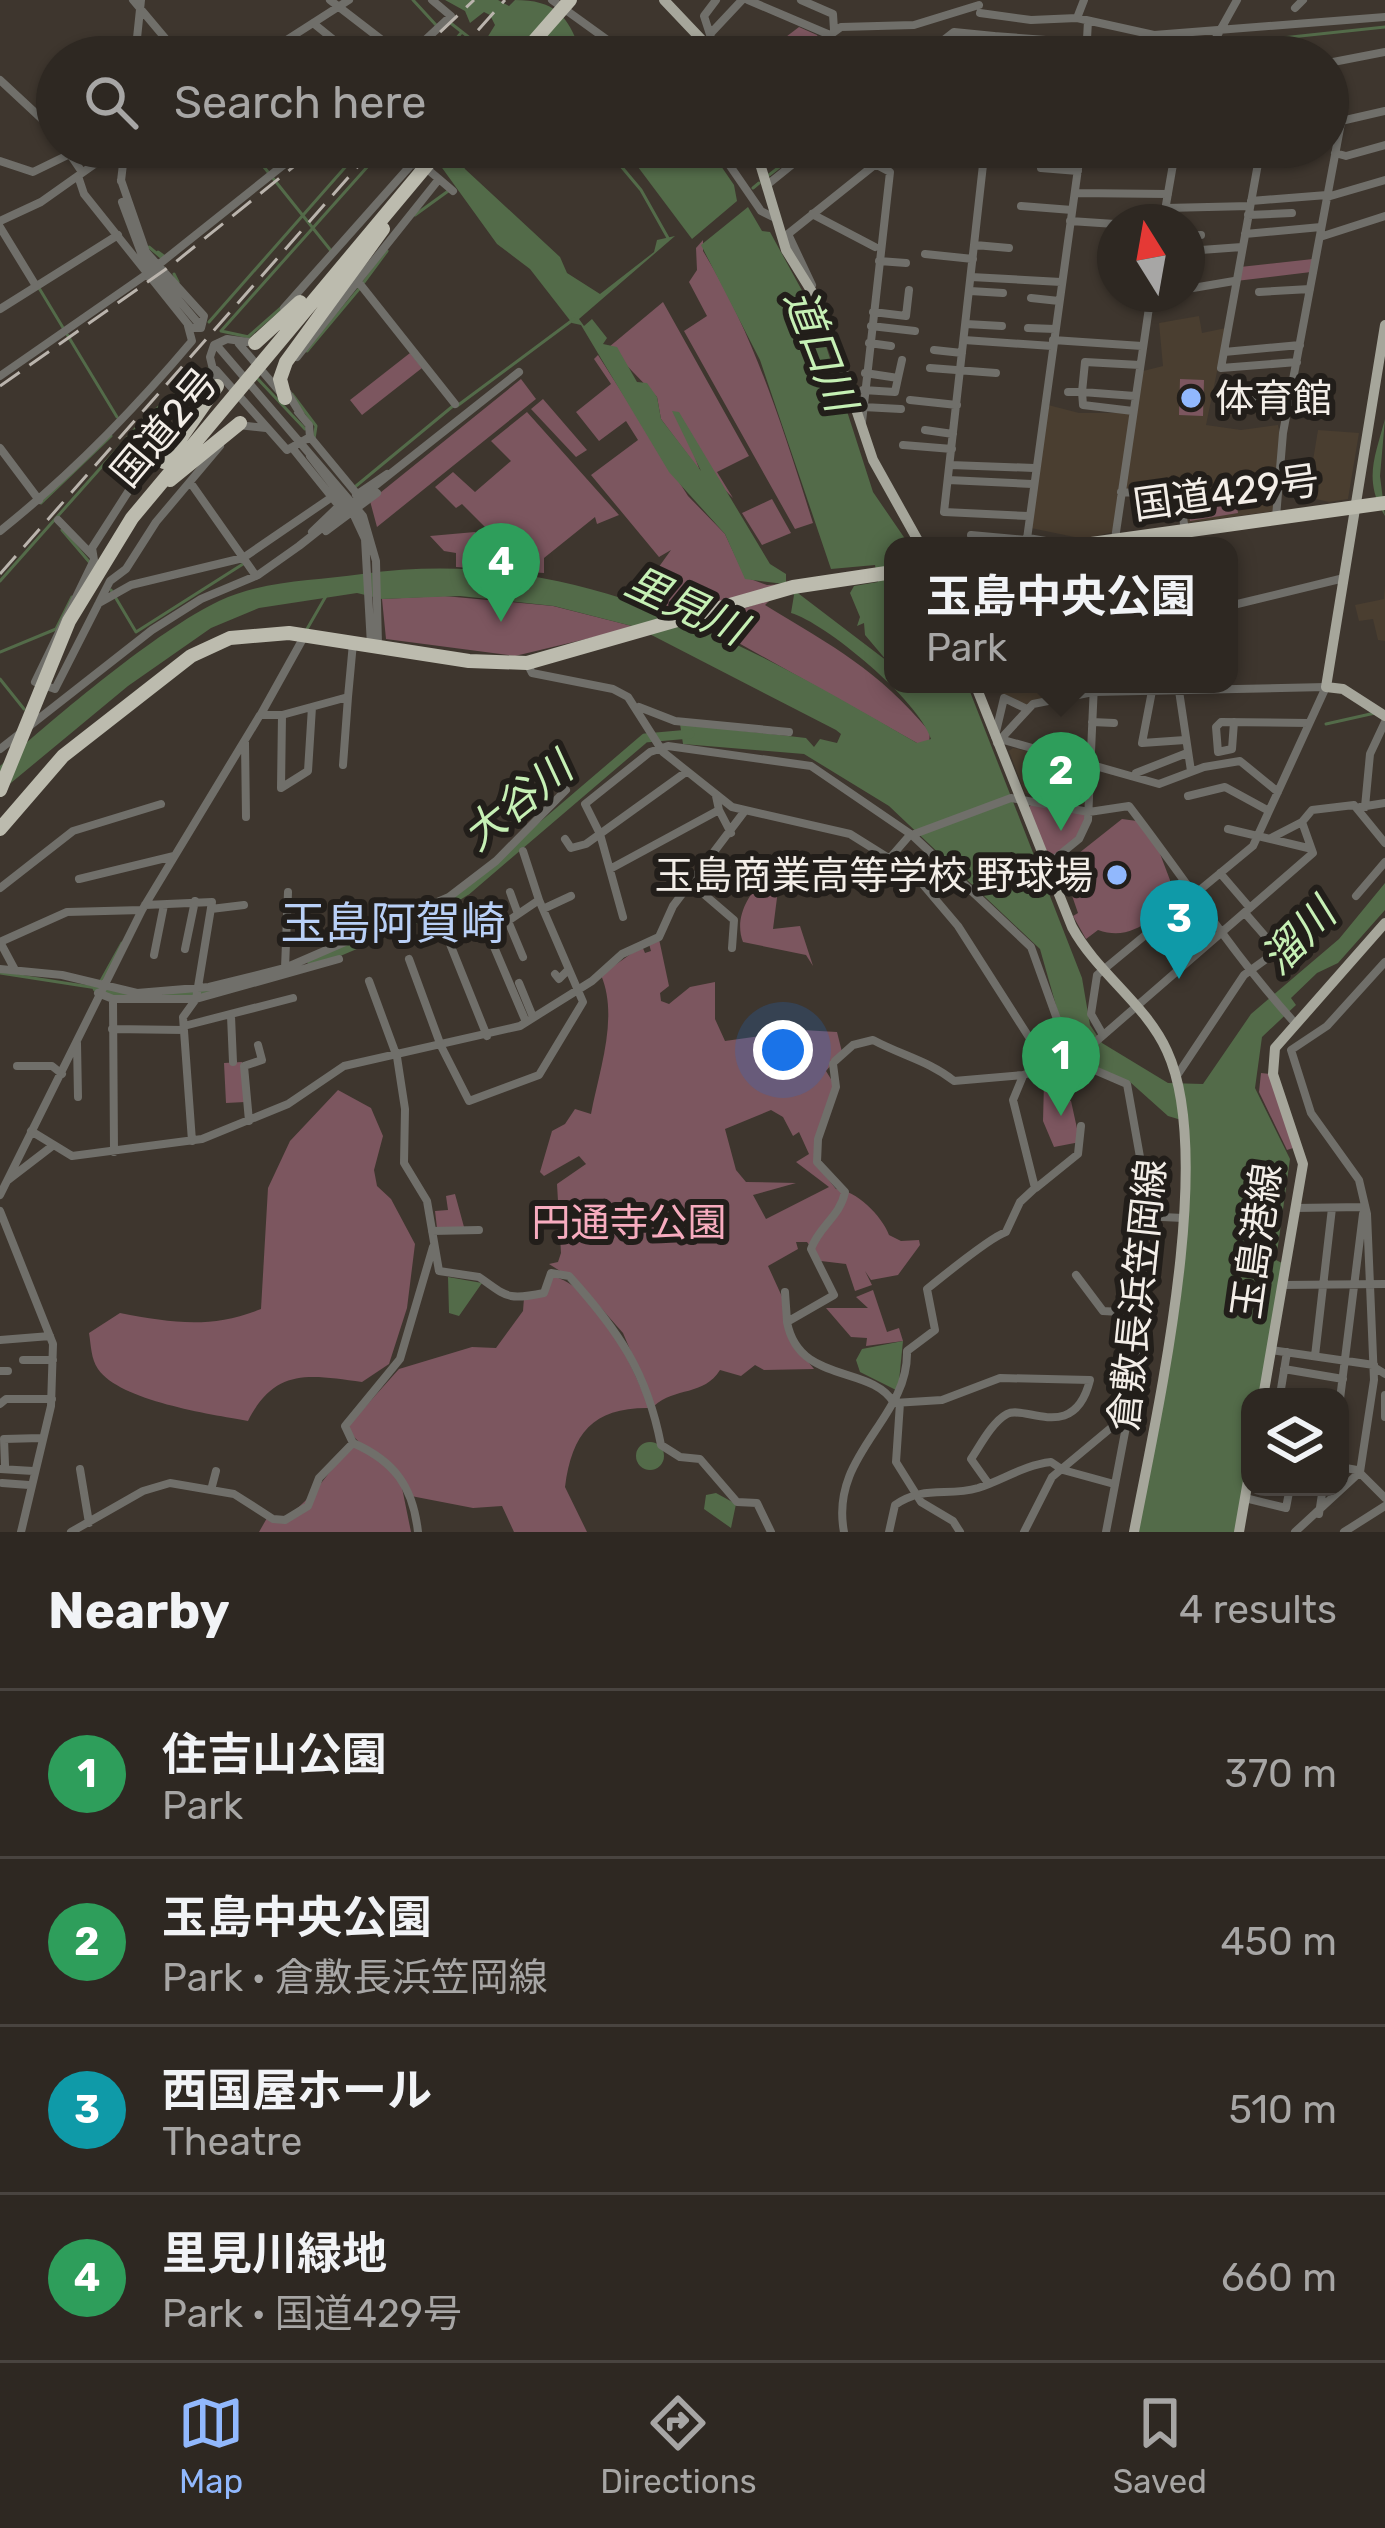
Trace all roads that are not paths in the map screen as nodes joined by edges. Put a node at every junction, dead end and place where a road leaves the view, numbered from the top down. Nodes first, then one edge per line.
1 (432, 0) edge
2 (552, 0) edge
3 (570, 0) edge
4 (664, 0) edge
5 (716, 0) edge
6 (745, 0) edge
7 (801, 0) edge
8 (1084, 0) edge
9 (1238, 0) edge
10 (138, 3) edge
11 (339, 4) edge
12 (980, 6) edge
13 (681, 8) edge
14 (704, 16) junction
15 (1385, 16) edge
16 (1077, 18) junction
17 (1088, 21) junction
18 (313, 23) junction
19 (692, 25) junction
20 (1220, 31) junction
21 (832, 32) junction
22 (711, 33) junction
23 (978, 33) junction
24 (136, 36) edge
25 (164, 36) edge
26 (292, 36) edge
27 (329, 36) edge
28 (379, 36) edge
29 (429, 36) edge
30 (538, 36) edge
31 (602, 36) edge
32 (701, 36) edge
33 (712, 36) edge
34 (832, 36) edge
35 (948, 36) edge
36 (994, 36) edge
37 (1087, 36) edge
38 (1217, 36) edge
39 (1385, 52) edge
40 (1349, 59) edge
41 (0, 80) edge
42 (1385, 111) edge
43 (36, 114) edge
44 (1349, 121) edge
45 (1385, 145) edge
46 (1349, 155) edge
47 (0, 161) edge
48 (39, 168) edge
49 (77, 168) edge
50 (89, 168) edge
51 (122, 168) edge
52 (281, 168) edge
53 (409, 168) edge
54 (421, 168) edge
55 (425, 168) edge
56 (731, 168) edge
57 (761, 168) edge
58 (788, 168) edge
59 (869, 168) edge
60 (882, 168) edge
61 (983, 168) edge
62 (1040, 168) dead end
63 (1078, 168) edge
64 (1172, 168) edge
65 (1257, 168) edge
66 (1333, 168) edge
67 (1078, 172) junction
68 (80, 174) junction
69 (439, 179) junction
70 (121, 180) junction
71 (1385, 180) edge
72 (411, 185) junction
73 (766, 186) junction
74 (452, 189) dead end
75 (1075, 193) junction
76 (1168, 194) junction
77 (1327, 196) junction
78 (1167, 204) edge
79 (1021, 206) dead end
80 (1205, 208) edge
81 (1249, 208) junction
82 (1292, 213) dead end
83 (812, 214) junction
84 (386, 215) junction
85 (1071, 215) junction
86 (1385, 216) edge
87 (775, 218) junction
88 (1097, 220) edge
89 (0, 224) edge
90 (1321, 232) junction
91 (1245, 234) junction
92 (118, 235) junction
93 (975, 245) junction
94 (1242, 247) junction
95 (130, 248) junction
96 (875, 248) dead end
97 (1009, 248) dead end
98 (1205, 250) edge
99 (925, 254) dead end
100 (973, 259) junction
101 (879, 261) junction
102 (906, 263) dead end
103 (158, 265) junction
104 (147, 274) junction
105 (971, 277) junction
106 (1234, 281) junction
107 (1061, 282) junction
108 (359, 283) junction
109 (36, 286) junction
110 (1205, 286) edge
111 (1310, 289) junction
112 (909, 290) dead end
113 (970, 291) junction
114 (1259, 292) dead end
115 (1003, 293) dead end
116 (816, 295) junction
117 (1031, 298) dead end
118 (1058, 301) junction
119 (0, 309) edge
120 (873, 312) junction
121 (1149, 312) edge
122 (187, 323) junction
123 (199, 324) dead end
124 (966, 324) junction
125 (1385, 325) edge
126 (871, 326) junction
127 (1002, 326) dead end
128 (1028, 328) dead end
129 (915, 331) dead end
130 (1054, 339) junction
131 (964, 340) junction
132 (236, 341) junction
133 (255, 343) junction
134 (869, 344) junction
135 (1300, 345) junction
136 (891, 346) dead end
137 (1142, 346) junction
138 (219, 348) dead end
139 (934, 350) dead end
140 (1223, 352) junction
141 (962, 353) junction
142 (902, 360) dead end
143 (1297, 362) junction
144 (1140, 365) junction
145 (215, 368) junction
146 (929, 368) dead end
147 (961, 371) junction
148 (519, 372) dead end
149 (865, 373) junction
150 (996, 373) dead end
151 (0, 376) edge
152 (898, 378) junction
153 (217, 386) joint
154 (1245, 389) dead end
155 (863, 390) junction
156 (1292, 391) junction
157 (1068, 392) dead end
158 (1082, 392) junction
159 (1135, 396) junction
160 (286, 398) junction
161 (910, 400) dead end
162 (1227, 401) dead end
163 (455, 404) dead end
164 (957, 405) junction
165 (863, 407) junction
166 (901, 409) dead end
167 (1133, 411) junction
168 (301, 415) junction
169 (240, 423) junction
170 (266, 428) junction
171 (862, 428) junction
172 (925, 430) dead end
173 (953, 434) junction
174 (302, 444) junction
175 (903, 445) dead end
176 (0, 448) edge
177 (952, 449) junction
178 (950, 465) junction
179 (1034, 468) junction
180 (400, 469) junction
181 (948, 480) junction
182 (190, 482) junction
183 (1032, 484) junction
184 (1121, 492) junction
185 (332, 497) junction
186 (40, 500) junction
187 (351, 503) junction
188 (1381, 504) edge
189 (1354, 507) junction
190 (1028, 516) junction
191 (1276, 517) junction
192 (132, 518) junction
193 (58, 520) dead end
194 (1184, 530) junction
195 (0, 531) edge
196 (970, 535) dead end
197 (915, 537) edge
198 (989, 537) edge
199 (1027, 537) edge
200 (1116, 537) edge
201 (1150, 537) edge
202 (304, 542) junction
203 (242, 560) junction
204 (95, 563) junction
205 (121, 573) junction
206 (884, 573) edge
207 (256, 576) junction
208 (1344, 578) junction
209 (98, 603) junction
210 (1238, 604) edge
211 (305, 635) junction
212 (353, 643) junction
213 (375, 644) junction
214 (527, 663) junction
215 (1238, 687) edge
216 (1325, 687) junction
217 (979, 693) edge
218 (1078, 693) edge
219 (1094, 693) edge
220 (1152, 693) edge
221 (1180, 693) edge
222 (349, 698) junction
223 (637, 706) junction
224 (312, 707) junction
225 (1027, 709) junction
226 (1380, 714) edge
227 (260, 716) junction
228 (282, 716) junction
229 (1092, 722) junction
230 (1234, 722) dead end
231 (1114, 723) dead end
232 (1311, 723) junction
233 (789, 732) dead end
234 (245, 740) junction
235 (997, 740) junction
236 (1185, 740) junction
237 (658, 745) junction
238 (0, 749) edge
239 (1187, 753) junction
240 (1091, 764) junction
241 (343, 765) dead end
242 (686, 772) junction
243 (1192, 772) junction
244 (1136, 773) junction
245 (0, 790) edge
246 (566, 790) dead end
247 (1278, 792) junction
248 (715, 795) junction
249 (1188, 796) dead end
250 (1016, 798) junction
251 (1385, 803) edge
252 (161, 804) dead end
253 (1362, 807) junction
254 (719, 810) junction
255 (1269, 811) junction
256 (744, 812) junction
257 (1088, 812) junction
258 (246, 817) dead end
259 (1302, 822) junction
260 (0, 829) edge
261 (1228, 829) dead end
262 (731, 833) junction
263 (600, 834) junction
264 (915, 834) junction
265 (1254, 836) junction
266 (565, 839) dead end
267 (1270, 839) junction
268 (1385, 843) edge
269 (1310, 848) junction
270 (523, 851) dead end
271 (172, 855) junction
272 (890, 859) junction
273 (1385, 862) edge
274 (1047, 865) junction
275 (610, 869) junction
276 (1220, 873) junction
277 (80, 878) dead end
278 (614, 884) junction
279 (692, 884) junction
280 (0, 888) edge
281 (288, 892) dead end
282 (510, 892) dead end
283 (598, 892) dead end
284 (1194, 895) junction
285 (571, 896) dead end
286 (1356, 896) dead end
287 (195, 901) junction
288 (164, 904) junction
289 (244, 905) dead end
290 (542, 907) junction
291 (141, 908) junction
292 (211, 910) junction
293 (1247, 911) junction
294 (426, 914) junction
295 (518, 914) junction
296 (532, 917) dead end
297 (623, 917) dead end
298 (483, 921) junction
299 (508, 921) junction
300 (1385, 923) edge
301 (552, 932) junction
302 (539, 936) dead end
303 (1219, 936) junction
304 (448, 939) dead end
305 (1315, 940) dead end
306 (0, 942) edge
307 (732, 948) dead end
308 (185, 950) dead end
309 (1279, 952) junction
310 (154, 955) dead end
311 (523, 957) dead end
312 (339, 959) dead end
313 (409, 959) dead end
314 (1385, 962) edge
315 (0, 968) edge
316 (285, 968) junction
317 (1101, 969) junction
318 (15, 970) junction
319 (566, 971) junction
320 (1249, 971) junction
321 (555, 974) dead end
322 (369, 981) dead end
323 (520, 983) dead end
324 (99, 986) junction
325 (574, 988) junction
326 (196, 994) junction
327 (293, 998) dead end
328 (113, 999) junction
329 (1135, 1008) junction
330 (231, 1016) junction
331 (529, 1020) junction
332 (1294, 1022) junction
333 (184, 1028) junction
334 (112, 1029) junction
335 (487, 1036) junction
336 (1102, 1036) junction
337 (1279, 1040) junction
338 (76, 1042) junction
339 (258, 1045) dead end
340 (441, 1046) junction
341 (1291, 1050) junction
342 (397, 1058) junction
343 (1078, 1058) junction
344 (233, 1062) dead end
345 (16, 1066) dead end
346 (1048, 1067) junction
347 (62, 1074) junction
348 (1023, 1075) junction
349 (1177, 1079) junction
350 (78, 1096) dead end
351 (249, 1121) junction
352 (1081, 1126) dead end
353 (32, 1131) junction
354 (191, 1141) junction
355 (51, 1147) junction
356 (114, 1152) junction
357 (7, 1181) junction
358 (1035, 1188) junction
359 (0, 1196) edge
360 (1364, 1207) junction
361 (1295, 1208) junction
362 (1332, 1208) junction
363 (0, 1211) edge
364 (1142, 1216) junction
365 (1183, 1218) junction
366 (479, 1229) dead end
367 (431, 1231) junction
368 (433, 1245) junction
369 (1076, 1275) dead end
370 (1372, 1284) junction
371 (1385, 1284) edge
372 (1282, 1285) junction
373 (1322, 1285) junction
374 (1355, 1285) junction
375 (785, 1292) dead end
376 (787, 1322) junction
377 (1374, 1327) junction
378 (1385, 1328) edge
379 (50, 1336) junction
380 (1141, 1337) junction
381 (0, 1340) edge
382 (1271, 1350) junction
383 (1288, 1352) junction
384 (1315, 1356) junction
385 (53, 1360) junction
386 (1346, 1361) junction
387 (27, 1363) dead end
388 (1374, 1366) junction
389 (1284, 1369) junction
390 (1385, 1374) edge
391 (1343, 1379) junction
392 (1265, 1388) edge
393 (1281, 1388) edge
394 (1342, 1388) edge
395 (1385, 1395) edge
396 (52, 1399) junction
397 (897, 1403) junction
398 (0, 1404) edge
399 (1124, 1417) junction
400 (1385, 1417) edge
401 (41, 1438) junction
402 (353, 1443) junction
403 (2, 1467) edge
404 (80, 1469) dead end
405 (1349, 1469) edge
406 (1063, 1470) junction
407 (33, 1471) junction
408 (215, 1471) dead end
409 (1360, 1472) junction
410 (2, 1483) edge
411 (988, 1483) junction
412 (1114, 1484) junction
413 (29, 1485) junction
414 (211, 1490) junction
415 (917, 1492) junction
416 (1288, 1496) edge
417 (1321, 1496) edge
418 (1244, 1498) joint
419 (1385, 1502) edge
420 (1318, 1516) junction
421 (89, 1523) junction
422 (21, 1532) edge
423 (73, 1532) edge
424 (418, 1532) edge
425 (771, 1532) edge
426 (844, 1532) edge
427 (889, 1532) edge
428 (960, 1532) edge
429 (1024, 1532) edge
430 (1106, 1532) edge
431 (1134, 1532) edge
432 (1239, 1532) edge
433 (1298, 1532) edge
434 (1344, 1532) edge

1 - 29 street
2 - 31 street
3 - 30 highway
4 - 13 main road
5 - 14 street
6 - 21 street
6 - 22 street
7 - 21 street
8 - 16 street
9 - 20 street
10 - 24 street
10 - 25 street
11 - 18 street
11 - 28 street
12 - 16 street
12 - 21 street
12 - 23 street
13 - 19 main road
14 - 19 street
14 - 22 street
15 - 20 street
16 - 17 street
17 - 20 street
17 - 37 street
18 - 26 street
18 - 27 street
19 - 32 main road
20 - 38 street
21 - 34 street
22 - 33 street
23 - 35 street
23 - 36 street
39 - 40 street
41 - 43 street
42 - 44 street
45 - 46 street
47 - 48 street
49 - 68 street
50 - 68 street
51 - 70 street
52 - 103 street
53 - 133 street
54 - 69 street
55 - 72 highway, 国道2号
56 - 87 street
57 - 73 main road
58 - 73 street
59 - 83 street
60 - 101 street
61 - 93 street
62 - 67 street
63 - 67 street
64 - 76 street
65 - 81 street
66 - 77 street
67 - 75 street
68 - 89 street
68 - 92 street
69 - 74 street
69 - 108 street
70 - 95 street
70 - 103 street
70 - 123 street
71 - 77 street
72 - 84 highway, 国道2号
72 - 160 highway
73 - 87 main road
75 - 76 street
75 - 85 street
76 - 78 street
77 - 81 street
77 - 90 street
79 - 85 street
80 - 81 street
81 - 82 street
81 - 91 street
83 - 96 street
83 - 116 street
84 - 133 highway
84 - 192 highway, 国道2号
85 - 88 street
85 - 107 street
86 - 90 street
87 - 116 main road
89 - 109 street
90 - 91 street
90 - 111 street
91 - 94 street
92 - 95 street
92 - 109 street
93 - 97 street
93 - 100 street
94 - 98 street
94 - 106 street
95 - 104 street
99 - 100 street
100 - 105 street
101 - 102 street
101 - 120 street
103 - 122 street
104 - 122 street
104 - 151 street
105 - 107 street
105 - 113 street
106 - 110 street
106 - 140 street
107 - 118 street
108 - 163 street
108 - 168 street
109 - 119 street
111 - 114 street
111 - 135 street
112 - 120 street
113 - 115 street
113 - 124 street
116 - 171 main road
117 - 118 street
118 - 130 street
120 - 126 street
121 - 137 street
122 - 186 street
124 - 127 street
124 - 131 street
125 - 189 main road
126 - 129 street
126 - 134 street
128 - 130 street
130 - 131 street
130 - 137 street
130 - 179 street
131 - 141 street
132 - 133 street
132 - 145 street
132 - 160 street
134 - 136 street
134 - 149 street
135 - 140 street
135 - 143 street
137 - 144 street
138 - 174 street
139 - 141 street
140 - 143 street
141 - 147 street
142 - 152 street
143 - 156 street
144 - 158 street
144 - 159 street
145 - 153 street
145 - 170 street
146 - 147 street
147 - 150 street
147 - 164 street
148 - 180 street
149 - 152 street
149 - 155 street
152 - 155 street
153 - 204 highway
154 - 156 street
155 - 165 street
156 - 162 street
156 - 191 street
157 - 158 street
158 - 159 street
158 - 167 street
159 - 167 street
160 - 168 street
161 - 164 street
164 - 173 street
165 - 166 street
165 - 171 street
167 - 184 street
168 - 174 street
169 - 170 street
169 - 182 street
169 - 192 highway
170 - 174 street
171 - 197 main road
172 - 173 street
173 - 177 street
174 - 185 street
174 - 187 street
174 - 187 street
175 - 177 street
176 - 186 street
177 - 178 street
178 - 179 street
178 - 181 street
179 - 183 street
180 - 187 street
180 - 202 street
181 - 183 street
181 - 190 street
182 - 203 street
182 - 205 street
183 - 190 street
184 - 194 street
184 - 200 street
185 - 187 street
185 - 203 street
186 - 195 street
187 - 202 street
187 - 213 street
188 - 189 highway, 国道429号
189 - 191 highway, 国道429号
189 - 208 main road
190 - 199 street
191 - 194 highway, 国道429号
192 - 204 highway, 国道2号
193 - 204 street
194 - 201 highway, 国道429号
196 - 198 street
202 - 207 street
203 - 207 street
203 - 209 street
204 - 205 street
204 - 209 street
204 - 245 highway, 国道2号
205 - 209 street
206 - 214 highway
207 - 238 street
208 - 210 street
208 - 216 main road
211 - 212 highway
211 - 227 street
211 - 260 highway
212 - 213 highway
212 - 222 street
213 - 214 highway
214 - 223 street
215 - 216 street
216 - 226 main road
216 - 232 street
217 - 235 main road, 倉敷長浜笠岡線
218 - 225 street
219 - 229 street
220 - 236 street
221 - 236 street
222 - 224 street
222 - 241 street
223 - 233 street
223 - 237 street
224 - 228 street
224 - 228 street
225 - 235 street
225 - 235 street
226 - 253 street
227 - 228 street
227 - 234 street
229 - 231 street
229 - 240 street
230 - 232 street
232 - 247 street
234 - 258 street
234 - 271 street
235 - 240 street
235 - 250 main road, 倉敷長浜笠岡線
236 - 239 street
237 - 242 street
237 - 263 street
237 - 264 street
239 - 243 street
239 - 244 street
240 - 244 street
240 - 257 street
242 - 248 street
242 - 263 street
243 - 244 street
243 - 247 street
246 - 294 street
247 - 255 street
248 - 254 street
248 - 256 street
249 - 255 street
250 - 257 street
250 - 264 street
250 - 274 main road, 倉敷長浜笠岡線
251 - 253 street
252 - 280 street
253 - 259 street
253 - 268 street
254 - 262 street
254 - 275 street
255 - 265 street
256 - 262 street
256 - 272 street
257 - 274 street
257 - 284 street
259 - 267 street
259 - 269 street
261 - 265 street
262 - 279 street
263 - 266 street
263 - 275 street
264 - 272 street
264 - 343 street
265 - 267 street
265 - 276 street
267 - 269 street
269 - 293 street
270 - 290 street
271 - 277 street
271 - 291 street
272 - 346 street
273 - 286 street
274 - 317 main road, 倉敷長浜笠岡線
275 - 278 street
276 - 284 street
276 - 293 street
278 - 283 street
278 - 297 street
279 - 307 street
279 - 325 street
281 - 316 street
282 - 295 street
284 - 303 street
284 - 317 street
285 - 290 street
287 - 288 street
287 - 292 street
287 - 308 street
288 - 291 street
288 - 310 street
289 - 292 street
290 - 295 street
290 - 296 street
290 - 301 street
291 - 306 street
291 - 324 street
292 - 326 street
293 - 303 street
293 - 309 street
294 - 298 street
294 - 316 street
295 - 299 street
298 - 299 street
298 - 331 street
299 - 311 street
300 - 332 main road
301 - 302 street
301 - 319 street
303 - 320 street
303 - 329 street
304 - 335 street
305 - 309 street
306 - 318 street
309 - 320 street
312 - 326 street
313 - 340 street
314 - 341 street
315 - 318 street
316 - 326 street
317 - 329 main road, 倉敷長浜笠岡線
317 - 336 street
318 - 324 street
319 - 321 street
319 - 325 street
320 - 332 street
320 - 349 street
322 - 342 street
323 - 331 street
324 - 326 street
324 - 328 street
324 - 338 street
325 - 331 street
325 - 340 street
326 - 328 street
326 - 333 street
327 - 330 street
328 - 334 street
329 - 336 street
329 - 349 main road, 倉敷長浜笠岡線
330 - 333 street
330 - 344 street
331 - 335 street
332 - 337 main road
333 - 334 street
333 - 354 street
334 - 356 street
335 - 340 street
336 - 343 street
337 - 341 street
337 - 361 main road, 玉島港線
338 - 347 street
338 - 350 street
339 - 351 street
340 - 342 street
341 - 360 street
342 - 351 street
342 - 367 street
343 - 346 street
343 - 364 street
345 - 347 street
346 - 348 street
347 - 353 street
348 - 358 street
348 - 376 street
349 - 365 main road, 倉敷長浜笠岡線
351 - 354 street
352 - 358 street
353 - 355 street
353 - 357 street
354 - 356 street
355 - 356 street
355 - 357 street
357 - 359 street
358 - 397 street
360 - 362 street
360 - 370 street
360 - 374 street
361 - 362 street
361 - 372 main road, 玉島港線
362 - 373 street
363 - 379 street
364 - 365 street
364 - 380 street
365 - 431 main road, 倉敷長浜笠岡線
366 - 367 street
367 - 368 street
368 - 402 street
368 - 425 street
369 - 380 street
370 - 371 street
370 - 374 street
370 - 377 street
372 - 373 street
372 - 382 main road, 玉島港線
373 - 374 street
373 - 384 street
374 - 386 street
375 - 376 street
376 - 397 street
377 - 378 street
377 - 388 street
379 - 381 street
379 - 385 street
380 - 399 street
382 - 383 street
382 - 392 main road, 玉島港線
383 - 384 street
383 - 389 street
384 - 386 street
385 - 387 street
385 - 396 street
386 - 388 street
386 - 391 street
388 - 390 street
388 - 409 street
389 - 391 street
389 - 393 street
391 - 394 street
395 - 400 street
396 - 398 street
396 - 401 street
397 - 411 street
397 - 415 street
397 - 426 street
399 - 406 street
399 - 412 street
401 - 403 street
401 - 407 street
402 - 414 street
402 - 424 street
403 - 407 street
404 - 421 street
405 - 409 street
406 - 411 street
406 - 412 street
406 - 429 street
407 - 413 street
408 - 414 street
409 - 419 street
409 - 420 street
410 - 413 street
411 - 415 street
412 - 430 street
413 - 422 street
414 - 421 street
415 - 427 street
415 - 428 street
416 - 418 street
417 - 420 street
418 - 432 main road
419 - 434 street
420 - 433 street
421 - 423 street

